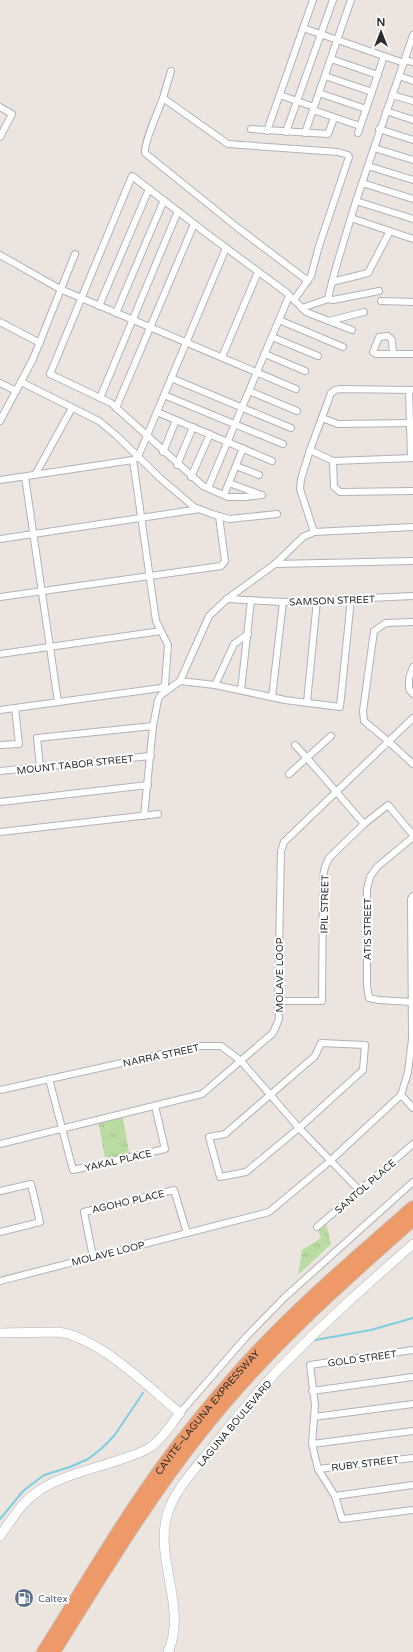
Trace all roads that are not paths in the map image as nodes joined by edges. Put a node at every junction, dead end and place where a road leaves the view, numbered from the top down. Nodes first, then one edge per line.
1 (313, 0) edge
2 (333, 0) edge
3 (351, 0) edge
4 (303, 28) junction
5 (320, 34) junction
6 (338, 40) junction
7 (412, 40) edge
8 (384, 56) junction
9 (331, 59) junction
10 (404, 61) junction
11 (413, 62) edge
12 (171, 71) dead end
13 (378, 75) junction
14 (325, 76) junction
15 (399, 76) junction
16 (413, 81) edge
17 (372, 92) junction
18 (319, 93) junction
19 (392, 94) junction
20 (280, 95) junction
21 (162, 98) junction
22 (296, 100) junction
23 (413, 101) edge
24 (0, 107) edge
25 (314, 109) junction
26 (366, 109) junction
27 (386, 112) junction
28 (334, 118) junction
29 (413, 120) edge
30 (251, 129) dead end
31 (380, 129) junction
32 (267, 130) junction
33 (286, 132) junction
34 (305, 133) junction
35 (0, 137) edge
36 (413, 140) edge
37 (374, 148) junction
38 (413, 160) edge
39 (368, 166) junction
40 (413, 180) edge
41 (362, 183) junction
42 (149, 189) junction
43 (413, 199) edge
44 (164, 200) junction
45 (356, 201) junction
46 (178, 212) junction
47 (351, 218) junction
48 (413, 219) edge
49 (194, 224) junction
50 (390, 231) junction
51 (413, 239) edge
52 (226, 248) junction
53 (74, 254) dead end
54 (0, 255) edge
55 (258, 272) junction
56 (308, 281) junction
57 (332, 282) junction
58 (60, 289) junction
59 (379, 291) dead end
60 (81, 298) junction
61 (292, 298) junction
62 (328, 299) junction
63 (381, 301) dead end
64 (413, 302) edge
65 (99, 306) junction
66 (302, 308) junction
67 (364, 312) dead end
68 (116, 313) junction
69 (133, 320) junction
70 (279, 320) junction
71 (329, 321) junction
72 (0, 322) edge
73 (151, 328) junction
74 (352, 330) dead end
75 (272, 337) junction
76 (186, 342) junction
77 (40, 343) junction
78 (343, 347) dead end
79 (265, 354) junction
80 (393, 354) dead end
81 (413, 354) edge
82 (318, 356) dead end
83 (222, 357) junction
84 (305, 371) dead end
85 (257, 372) junction
86 (171, 378) junction
87 (21, 382) junction
88 (0, 383) edge
89 (296, 389) dead end
90 (411, 390) edge
91 (16, 391) junction
92 (249, 391) junction
93 (164, 395) junction
94 (100, 398) junction
95 (243, 407) junction
96 (72, 408) junction
97 (116, 408) junction
98 (297, 411) dead end
99 (157, 412) junction
100 (322, 418) junction
101 (176, 420) junction
102 (0, 421) edge
103 (410, 422) junction
104 (236, 424) junction
105 (193, 427) junction
106 (291, 428) dead end
107 (210, 434) junction
108 (147, 437) junction
109 (228, 442) junction
110 (284, 444) dead end
111 (243, 448) junction
112 (310, 450) junction
113 (162, 452) junction
114 (412, 458) edge
115 (136, 459) junction
116 (272, 461) dead end
117 (332, 461) junction
118 (177, 465) junction
119 (236, 466) junction
120 (259, 475) dead end
121 (35, 476) junction
122 (25, 477) junction
123 (191, 477) junction
124 (0, 480) edge
125 (229, 483) junction
126 (208, 488) junction
127 (413, 490) edge
128 (224, 495) junction
129 (200, 509) junction
130 (277, 514) dead end
131 (219, 516) junction
132 (142, 519) junction
133 (413, 527) edge
134 (314, 532) junction
135 (34, 534) junction
136 (0, 539) edge
137 (413, 561) edge
138 (275, 564) junction
139 (150, 575) junction
140 (42, 591) junction
141 (413, 596) edge
142 (0, 597) edge
143 (227, 599) junction
144 (351, 599) junction
145 (251, 600) junction
146 (317, 600) junction
147 (284, 602) junction
148 (413, 622) edge
149 (161, 631) junction
150 (248, 634) junction
151 (50, 646) junction
152 (0, 654) edge
153 (413, 667) edge
154 (180, 681) junction
155 (215, 685) junction
156 (241, 690) junction
157 (413, 694) edge
158 (272, 697) junction
159 (58, 702) junction
160 (307, 702) junction
161 (15, 708) junction
162 (0, 710) edge
163 (413, 718) edge
164 (153, 726) junction
165 (330, 736) dead end
166 (388, 741) junction
167 (0, 745) edge
168 (294, 746) dead end
169 (151, 756) junction
170 (307, 758) junction
171 (413, 764) edge
172 (40, 766) junction
173 (0, 771) edge
174 (289, 774) dead end
175 (148, 785) junction
176 (335, 791) junction
177 (0, 802) edge
178 (158, 814) dead end
179 (144, 816) junction
180 (364, 824) junction
181 (0, 832) edge
182 (413, 836) edge
183 (413, 896) edge
184 (278, 1001) junction
185 (411, 1002) junction
186 (412, 1039) edge
187 (241, 1061) junction
188 (49, 1079) junction
189 (0, 1090) edge
190 (271, 1095) junction
191 (401, 1095) junction
192 (154, 1106) junction
193 (413, 1108) edge
194 (62, 1128) junction
195 (299, 1128) junction
196 (0, 1144) edge
197 (413, 1144) edge
198 (330, 1161) junction
199 (413, 1182) edge
200 (359, 1190) junction
201 (0, 1191) edge
202 (413, 1206) edge
203 (413, 1220) edge
204 (317, 1227) dead end
205 (0, 1232) edge
206 (187, 1233) junction
207 (413, 1244) edge
208 (93, 1257) junction
209 (0, 1281) edge
210 (0, 1333) edge
211 (413, 1350) edge
212 (413, 1377) edge
213 (312, 1391) junction
214 (413, 1404) edge
215 (180, 1413) junction
216 (314, 1417) junction
217 (413, 1431) edge
218 (312, 1444) junction
219 (413, 1458) edge
220 (318, 1469) junction
221 (413, 1485) edge
222 (335, 1496) junction
223 (413, 1510) edge
224 (0, 1536) edge
225 (43, 1652) edge
226 (54, 1652) edge
227 (168, 1652) edge

1 - 4 street
2 - 5 street
3 - 6 street
4 - 5 street
4 - 20 street
5 - 6 street
5 - 22 street
6 - 8 street
6 - 9 street
7 - 10 street
8 - 10 street
8 - 13 street
9 - 13 street
9 - 14 street
10 - 11 street
10 - 15 street
12 - 21 street
13 - 17 street
14 - 17 street
14 - 18 street
15 - 16 street
15 - 19 street
17 - 26 street
18 - 25 street
18 - 26 street
19 - 23 street
19 - 27 street
20 - 22 street
20 - 32 street
21 - 56 street
21 - 56 street
22 - 25 street
22 - 33 street
24 - 35 street
25 - 28 street
25 - 34 street
26 - 28 street
27 - 29 street
27 - 31 street
28 - 34 street
30 - 32 street
31 - 36 street
31 - 37 street
32 - 33 street
33 - 34 street
37 - 38 street
37 - 39 street
39 - 40 street
39 - 41 street
41 - 43 street
41 - 45 street
42 - 44 street
42 - 60 street
42 - 65 street
44 - 46 street
44 - 68 street
45 - 47 street
45 - 48 street
46 - 49 street
46 - 69 street
47 - 50 street
47 - 57 street
49 - 52 street
49 - 73 street
50 - 51 street
50 - 57 street
52 - 55 street
52 - 76 street
53 - 58 street
54 - 58 street
55 - 61 street
55 - 83 street
56 - 61 street
57 - 62 street
58 - 60 street
58 - 77 street
59 - 62 street
60 - 65 street
60 - 94 street
61 - 66 street
61 - 70 street
62 - 66 street
63 - 64 street
65 - 68 street
66 - 71 street
67 - 71 street
68 - 69 street
69 - 73 street
69 - 94 street
70 - 75 street
70 - 78 street
71 - 74 street
72 - 77 street
73 - 76 street
73 - 97 street
75 - 79 street
75 - 82 street
76 - 83 street
76 - 86 street
77 - 87 street
79 - 84 street
79 - 85 street
80 - 81 street
83 - 85 street
85 - 89 street
85 - 92 street
86 - 93 street
86 - 95 street
87 - 91 street
87 - 96 street
88 - 91 street
90 - 100 street
90 - 103 street
91 - 102 street
92 - 95 street
92 - 98 street
93 - 99 street
93 - 104 street
94 - 97 street
95 - 104 street
95 - 106 street
96 - 115 street
96 - 121 street
97 - 108 street
99 - 101 street
99 - 108 street
100 - 103 street
100 - 112 street
101 - 105 street
101 - 113 street
103 - 114 street
104 - 109 street
104 - 110 street
105 - 107 street
105 - 118 street
107 - 109 street
107 - 123 street
108 - 113 street
108 - 115 street
109 - 111 street
109 - 126 street
111 - 116 street
111 - 119 street
112 - 117 street
112 - 134 street
113 - 118 street
114 - 117 street
115 - 121 street
115 - 129 street
115 - 132 street
117 - 127 street
118 - 123 street
119 - 120 street
119 - 125 street
121 - 122 street
122 - 124 street
122 - 135 street
123 - 126 street
125 - 128 street
125 - 128 street
126 - 128 street
129 - 131 street
129 - 132 street
130 - 131 street
131 - 139 street
132 - 135 street
132 - 139 street
133 - 134 street
134 - 138 street
135 - 136 street
135 - 140 street
137 - 138 street
138 - 143 street
139 - 140 street
139 - 149 street
140 - 142 street
140 - 151 street
141 - 144 street, SAMSON STREET
143 - 145 street, SAMSON STREET
143 - 154 street
144 - 146 street, SAMSON STREET
144 - 160 street
145 - 147 street, SAMSON STREET
145 - 150 street
146 - 147 street, SAMSON STREET
146 - 160 street
147 - 158 street
148 - 166 street
149 - 151 street
149 - 159 street
150 - 155 street
150 - 156 street
151 - 152 street
151 - 159 street
153 - 157 street
154 - 155 street
154 - 164 street
155 - 156 street
156 - 158 street
158 - 160 street
159 - 161 street
161 - 162 street
161 - 167 street
163 - 166 street, MOLAVE LOOP
164 - 169 street
164 - 172 street
165 - 170 street
166 - 171 street
166 - 176 street, MOLAVE LOOP
168 - 170 street
169 - 172 street, MOUNT TABOR STREET
169 - 175 street
170 - 174 street
170 - 176 street
172 - 173 street, MOUNT TABOR STREET
175 - 177 street
175 - 179 street
176 - 180 street
176 - 184 street, MOLAVE LOOP
178 - 179 street
179 - 181 street
180 - 182 street, IPIL STREET
180 - 184 street, IPIL STREET
182 - 185 street, ATIS STREET
183 - 185 street
184 - 187 street, MOLAVE LOOP
185 - 186 street
186 - 191 street
187 - 188 street, NARRA STREET
187 - 190 street, NARRA STREET
187 - 192 street, MOLAVE LOOP
188 - 189 street, NARRA STREET
188 - 194 street, YAKAL PLACE
190 - 195 street, NARRA STREET
190 - 195 street
190 - 195 street
191 - 193 street
191 - 198 street, MOLAVE LOOP
192 - 194 street, MOLAVE LOOP
192 - 194 street, YAKAL PLACE
194 - 196 street, MOLAVE LOOP
195 - 198 street, NARRA STREET
197 - 200 street, SANTOL PLACE
198 - 200 street, NARRA STREET
198 - 206 street, MOLAVE LOOP
199 - 215 street
200 - 204 street, SANTOL PLACE
201 - 205 street
202 - 225 highway, CAVITE–LAGUNA EXPRESSWAY
203 - 226 highway, CAVITE–LAGUNA EXPRESSWAY
206 - 208 street, MOLAVE LOOP
206 - 208 street, AGOHO PLACE
207 - 227 main road, LAGUNA BOULEVARD
208 - 209 street, MOLAVE LOOP
210 - 215 main road
211 - 213 street, GOLD STREET
212 - 213 street
213 - 216 street
214 - 216 street
215 - 224 main road
216 - 218 street
217 - 218 street
218 - 220 street
219 - 220 street, RUBY STREET
220 - 222 street
221 - 222 street
222 - 223 street

